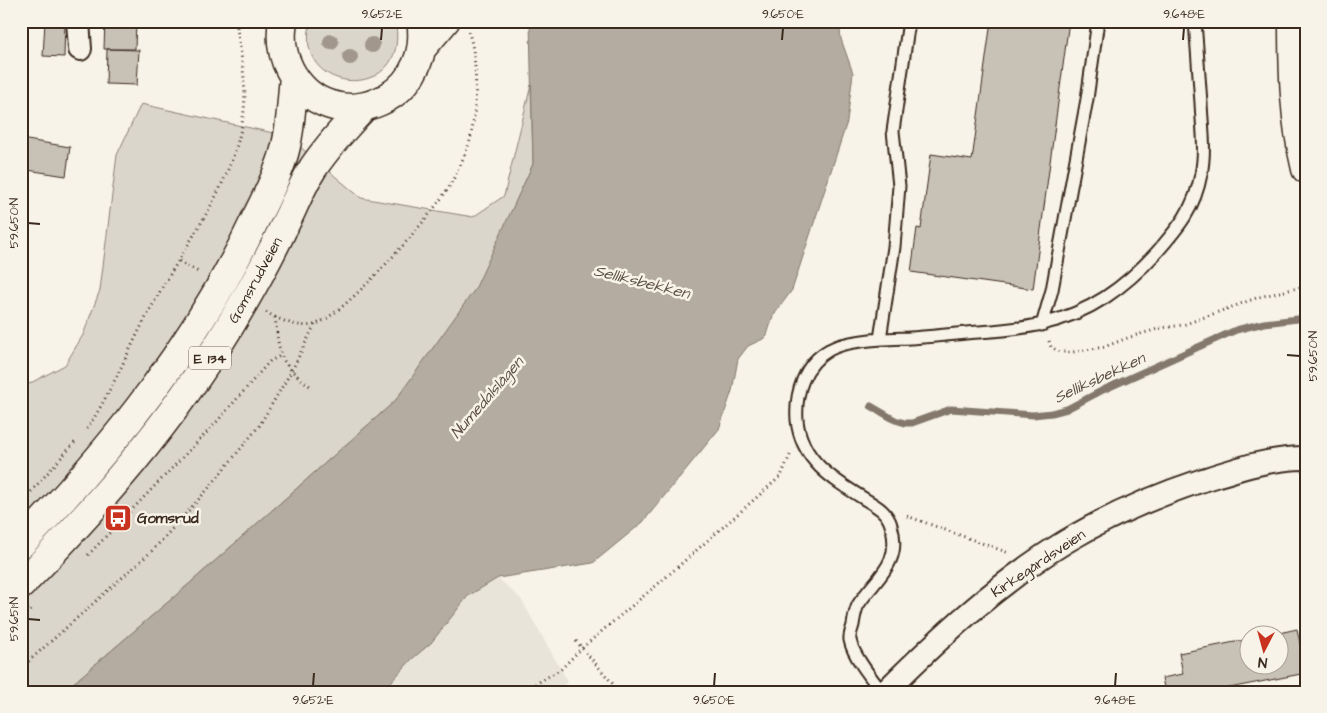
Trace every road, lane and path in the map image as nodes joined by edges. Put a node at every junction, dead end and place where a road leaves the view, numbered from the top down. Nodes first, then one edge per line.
1 (78, 21) edge
2 (238, 21) edge
3 (283, 21) edge
4 (909, 21) edge
5 (1098, 21) edge
6 (1195, 21) edge
7 (1293, 21) edge
8 (1300, 21) edge
9 (456, 25) edge
10 (421, 34) edge
11 (80, 49) dead end
12 (1293, 60) junction
13 (294, 77) junction
14 (364, 107) junction
15 (1306, 168) edge
16 (179, 261) junction
17 (204, 274) dead end
18 (1306, 286) edge
19 (264, 311) dead end
20 (275, 317) junction
21 (315, 324) junction
22 (1042, 325) junction
23 (880, 339) junction
24 (280, 356) junction
25 (291, 372) junction
26 (310, 386) dead end
27 (86, 429) dead end
28 (81, 436) dead end
29 (800, 437) junction
30 (1306, 458) edge
31 (21, 503) edge
32 (884, 511) junction
33 (21, 544) edge
34 (82, 561) dead end
35 (1034, 562) junction
36 (28, 596) edge
37 (21, 616) edge
38 (576, 641) dead end
39 (583, 647) junction
40 (21, 668) edge
41 (522, 692) edge
42 (620, 692) edge
43 (883, 692) edge

1 - 11 street
2 - 16 path
3 - 13 main road, E 134
4 - 23 lane
5 - 22 lane
6 - 22 lane
7 - 12 main road
8 - 12 main road
9 - 10 main road, E 134
9 - 21 path
10 - 14 main road, E 134
12 - 15 main road
13 - 14 main road, E 134
13 - 33 main road, Gomsrudveien / E 134
14 - 36 main road, Gomsrudveien / E 134
16 - 17 path
16 - 27 path
18 - 22 path
19 - 20 path
20 - 21 path
20 - 24 path
21 - 25 path
22 - 23 lane
23 - 29 lane
24 - 25 path
24 - 34 path
25 - 26 path
25 - 40 path
28 - 31 path
29 - 32 lane
29 - 39 path
30 - 35 street, Kirkegårdsveien
32 - 35 path
32 - 43 lane
35 - 43 street, Kirkegårdsveien
36 - 37 path
38 - 39 path
39 - 41 path
39 - 42 path

